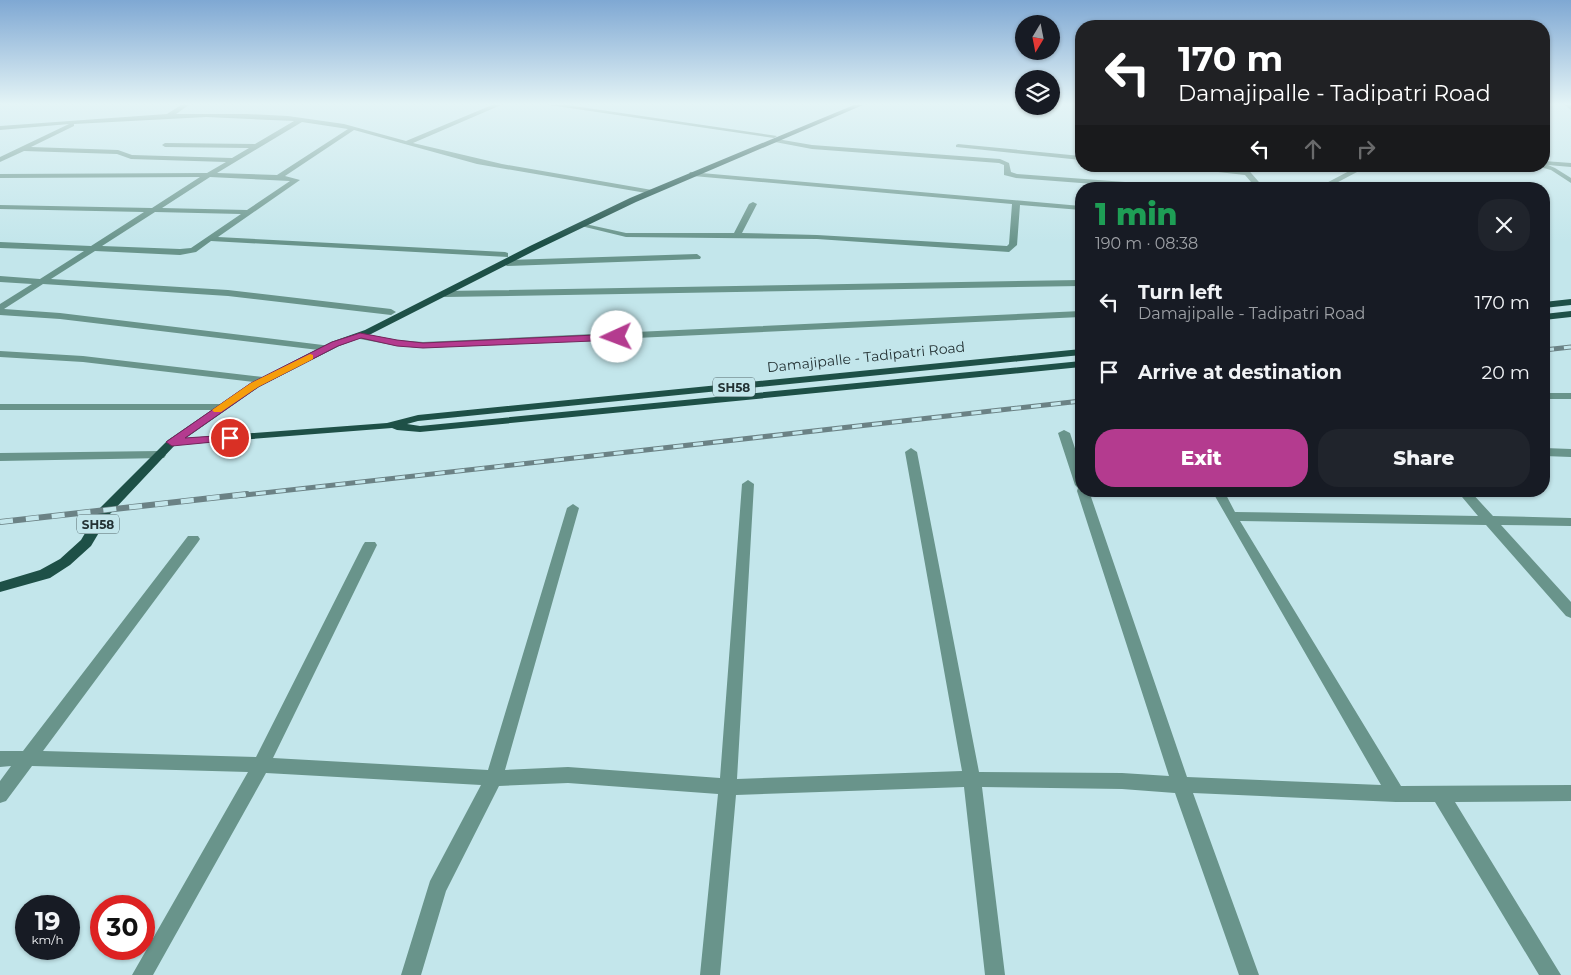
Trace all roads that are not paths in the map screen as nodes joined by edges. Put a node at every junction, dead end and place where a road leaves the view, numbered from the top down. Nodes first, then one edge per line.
1 (20, 150) edge
2 (70, 150) edge
3 (249, 150) edge
4 (320, 150) edge
5 (432, 150) edge
6 (746, 150) edge
7 (749, 150) edge
8 (859, 150) edge
9 (1004, 150) edge
10 (1075, 157) edge
11 (0, 160) edge
12 (233, 160) junction
13 (1550, 165) edge
14 (1571, 165) edge
15 (1550, 168) edge
16 (1247, 172) edge
17 (1352, 172) edge
18 (693, 174) junction
19 (208, 175) junction
20 (0, 176) edge
21 (278, 178) junction
22 (1571, 181) edge
23 (1098, 182) edge
24 (1255, 182) edge
25 (1333, 182) edge
26 (642, 190) junction
27 (652, 192) junction
28 (1016, 203) junction
29 (753, 204) dead end
30 (0, 207) edge
31 (1075, 208) edge
32 (155, 209) junction
33 (251, 212) junction
34 (580, 226) junction
35 (737, 235) junction
36 (212, 239) junction
37 (0, 245) edge
38 (95, 247) junction
39 (697, 257) dead end
40 (506, 259) junction
41 (0, 279) edge
42 (42, 281) junction
43 (1075, 283) edge
44 (445, 294) junction
45 (1571, 302) edge
46 (1550, 304) edge
47 (0, 308) edge
48 (0, 312) edge
49 (391, 312) junction
50 (1075, 314) edge
51 (1571, 314) edge
52 (1550, 316) edge
53 (360, 336) junction
54 (331, 346) junction
55 (1075, 353) edge
56 (0, 354) edge
57 (1075, 365) edge
58 (264, 380) junction
59 (1550, 396) edge
60 (1571, 396) edge
61 (222, 406) junction
62 (0, 407) edge
63 (387, 426) junction
64 (1064, 433) dead end
65 (172, 442) junction
66 (911, 452) dead end
67 (1550, 452) edge
68 (1571, 453) edge
69 (160, 455) junction
70 (0, 457) edge
71 (1075, 467) edge
72 (748, 484) dead end
73 (1085, 497) edge
74 (1221, 497) edge
75 (1468, 497) edge
76 (573, 508) dead end
77 (1230, 516) junction
78 (1490, 521) junction
79 (1571, 522) edge
80 (194, 539) dead end
81 (370, 545) dead end
82 (4, 588) edge
83 (1571, 612) edge
84 (0, 759) edge
85 (28, 759) junction
86 (260, 765) junction
87 (494, 778) junction
88 (972, 779) junction
89 (1181, 785) junction
90 (728, 787) junction
91 (1396, 794) junction
92 (1440, 794) junction
93 (1571, 794) edge
94 (0, 795) edge
95 (142, 975) edge
96 (411, 975) edge
97 (710, 975) edge
98 (995, 975) edge
99 (1249, 975) edge
100 (1551, 975) edge

1 - 11 street
2 - 12 street
3 - 12 street
4 - 21 street
5 - 26 street
6 - 26 main road
7 - 18 main road
8 - 23 street
9 - 10 street
12 - 19 street
13 - 14 street
15 - 22 street
16 - 24 street
17 - 25 street
18 - 27 main road
18 - 28 street
19 - 20 street
19 - 21 street
19 - 32 street
21 - 33 street
26 - 27 street
26 - 40 main road
27 - 34 main road
28 - 31 street
28 - 35 street
29 - 35 street
30 - 32 street
32 - 33 street
32 - 38 street
33 - 36 street
34 - 35 street
34 - 40 main road
36 - 38 street
36 - 40 street
37 - 38 street
38 - 42 street
39 - 40 street
40 - 44 main road
40 - 49 main road
41 - 42 street
42 - 47 street
42 - 49 street
43 - 44 street
44 - 53 main road
45 - 46 main road
48 - 54 street
49 - 54 main road
50 - 53 street
51 - 52 main road
53 - 54 main road
54 - 58 main road
55 - 63 main road, Damajipalle - Tadipatri Road / SH58
56 - 58 street
57 - 63 main road, Damajipalle - Tadipatri Road / SH58
58 - 61 main road
59 - 60 street
61 - 62 street
61 - 65 main road
63 - 65 main road, Damajipalle - Tadipatri Road / SH58
64 - 71 street
65 - 69 main road, SH58
66 - 88 street
67 - 68 street
69 - 70 street
69 - 82 main road, SH58
72 - 90 street
73 - 89 street
74 - 77 street
75 - 78 street
76 - 87 street
77 - 78 street
77 - 91 street
78 - 79 street
78 - 83 street
80 - 85 street
81 - 86 street
84 - 85 street
85 - 86 street
85 - 94 street
86 - 87 street
86 - 95 street
87 - 90 street
87 - 96 street
88 - 89 street
88 - 90 street
88 - 98 street
89 - 91 street
89 - 99 street
90 - 97 street
91 - 92 street
92 - 93 street
92 - 100 street

